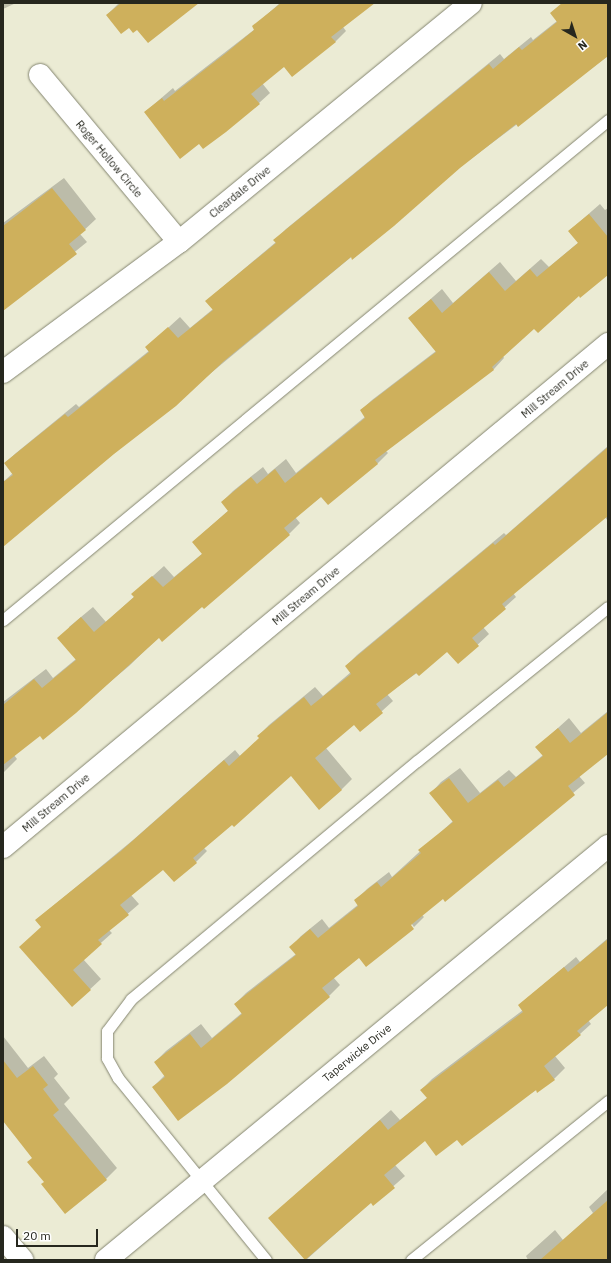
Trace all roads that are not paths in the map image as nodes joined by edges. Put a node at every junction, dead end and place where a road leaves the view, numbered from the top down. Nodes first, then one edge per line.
1 (466, 5) edge
2 (40, 75) dead end
3 (608, 120) edge
4 (179, 242) junction
5 (608, 344) edge
6 (3, 372) edge
7 (608, 607) edge
8 (3, 620) edge
9 (608, 846) edge
10 (3, 847) edge
11 (608, 1101) edge
12 (200, 1182) junction
13 (3, 1237) edge
14 (22, 1260) edge
15 (106, 1260) edge
16 (266, 1260) edge
17 (411, 1260) edge

1 - 4 street, Cleardale Drive
2 - 4 street, Roger Hollow Circle
3 - 8 lane
4 - 6 street, Cleardale Drive
5 - 10 street, Mill Stream Drive
7 - 12 lane
9 - 12 street, Taperwicke Drive
11 - 17 lane
12 - 15 street, Taperwicke Drive
12 - 16 lane
13 - 14 street

